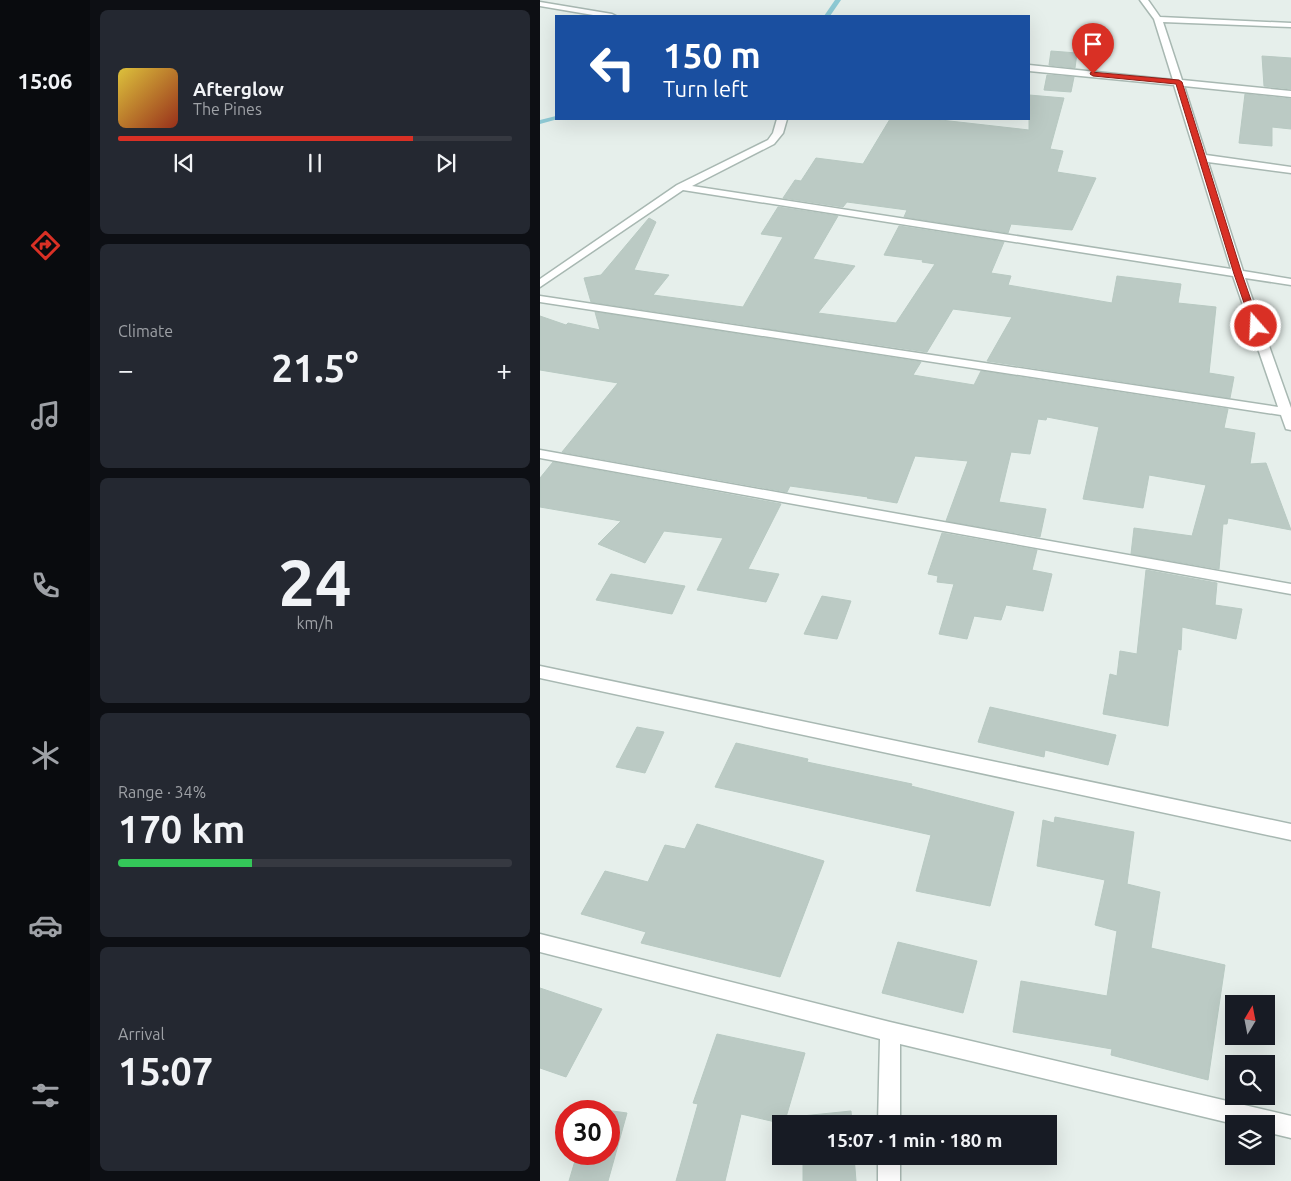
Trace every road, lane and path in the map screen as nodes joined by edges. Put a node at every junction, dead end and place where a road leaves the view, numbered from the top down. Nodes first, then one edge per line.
1 (1144, 0) edge
2 (540, 4) edge
3 (606, 15) edge
4 (1158, 19) junction
5 (1291, 25) edge
6 (1030, 68) edge
7 (1179, 82) junction
8 (1291, 94) edge
9 (782, 120) edge
10 (1202, 158) junction
11 (1291, 170) edge
12 (681, 187) junction
13 (1238, 274) junction
14 (1291, 282) edge
15 (540, 284) edge
16 (540, 299) edge
17 (1289, 413) edge
18 (1291, 426) edge
19 (540, 454) edge
20 (1291, 589) edge
21 (540, 672) edge
22 (1291, 832) edge
23 (540, 943) edge
24 (890, 1032) junction
25 (889, 1115) edge
26 (1291, 1127) edge
27 (889, 1165) edge
28 (889, 1181) edge

1 - 4 street
2 - 3 street
4 - 5 street
4 - 7 street
6 - 7 street
7 - 8 street
7 - 10 street
9 - 12 street
10 - 11 street
10 - 13 street
12 - 13 street
12 - 15 street
13 - 14 street
13 - 17 street
16 - 17 street
17 - 18 street
19 - 20 street
21 - 22 street
23 - 24 street
24 - 25 street
24 - 26 street
27 - 28 street

